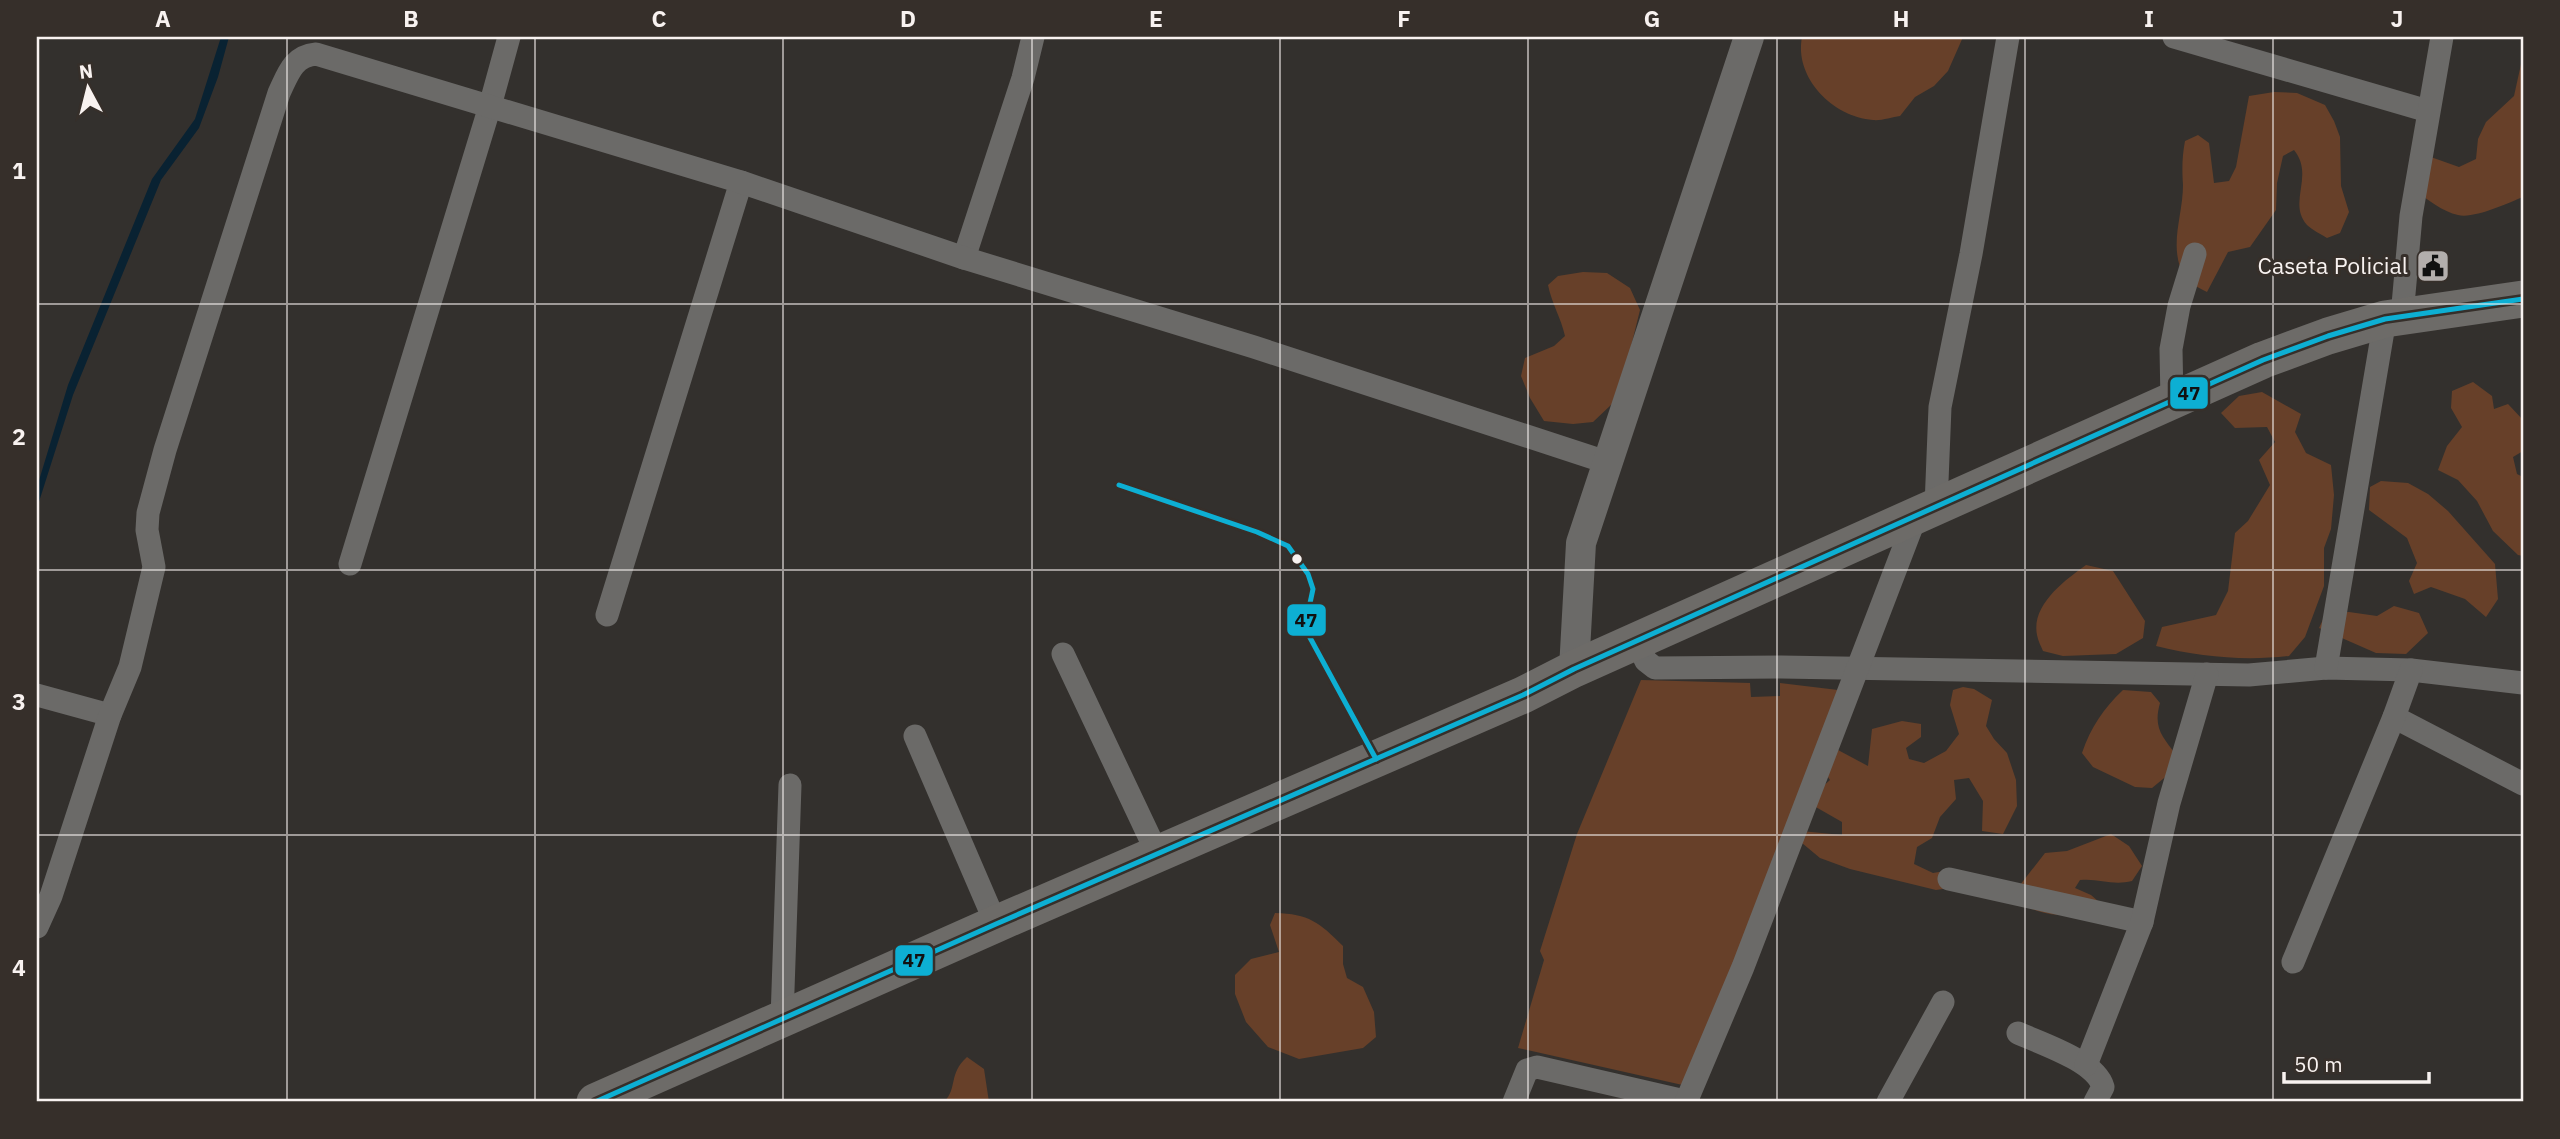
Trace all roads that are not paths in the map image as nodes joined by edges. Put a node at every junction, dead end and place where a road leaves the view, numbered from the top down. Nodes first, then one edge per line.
1 (296, 37) edge
2 (509, 37) edge
3 (1033, 37) edge
4 (1749, 37) edge
5 (2008, 37) edge
6 (2174, 37) edge
7 (2442, 37) edge
8 (293, 64) junction
9 (491, 106) junction
10 (2428, 111) junction
11 (741, 182) junction
12 (2195, 254) dead end
13 (964, 258) junction
14 (2523, 299) edge
15 (2394, 318) junction
16 (2172, 402) junction
17 (1606, 462) junction
18 (1926, 511) junction
19 (350, 564) dead end
20 (607, 615) dead end
21 (1636, 641) junction
22 (1063, 653) dead end
23 (2326, 668) junction
24 (1574, 669) junction
25 (1856, 670) junction
26 (2410, 670) junction
27 (2207, 674) junction
28 (2523, 683) edge
29 (37, 695) edge
30 (110, 715) junction
31 (2394, 717) junction
32 (915, 736) dead end
33 (2523, 784) edge
34 (790, 785) dead end
35 (1158, 855) junction
36 (1949, 879) dead end
37 (2142, 922) junction
38 (996, 924) junction
39 (37, 927) edge
40 (2293, 961) dead end
41 (1943, 1002) dead end
42 (782, 1019) junction
43 (2018, 1032) dead end
44 (2087, 1065) junction
45 (595, 1102) edge
46 (1514, 1102) edge
47 (1687, 1102) edge
48 (1888, 1102) edge
49 (2095, 1102) edge

1 - 8 street
2 - 9 street
3 - 13 street
4 - 17 street
5 - 18 street
6 - 10 street
7 - 10 street
8 - 9 street
8 - 30 street
9 - 11 street
9 - 19 street
10 - 15 street
11 - 13 street
11 - 20 street
12 - 16 street
13 - 17 street
14 - 15 main road
15 - 16 main road
15 - 23 street
16 - 18 main road
17 - 24 street
18 - 21 main road
18 - 25 street
21 - 24 main road
21 - 25 street
22 - 35 street
23 - 26 street
23 - 27 street
24 - 35 main road
25 - 27 street
25 - 47 street
26 - 28 street
26 - 31 street
27 - 37 street
29 - 30 street
30 - 39 street
31 - 33 street
31 - 40 street
32 - 38 street
34 - 42 street
35 - 38 main road
36 - 37 street
37 - 44 street
38 - 42 main road
41 - 48 street
42 - 45 main road
43 - 44 street
44 - 49 street
46 - 47 street

